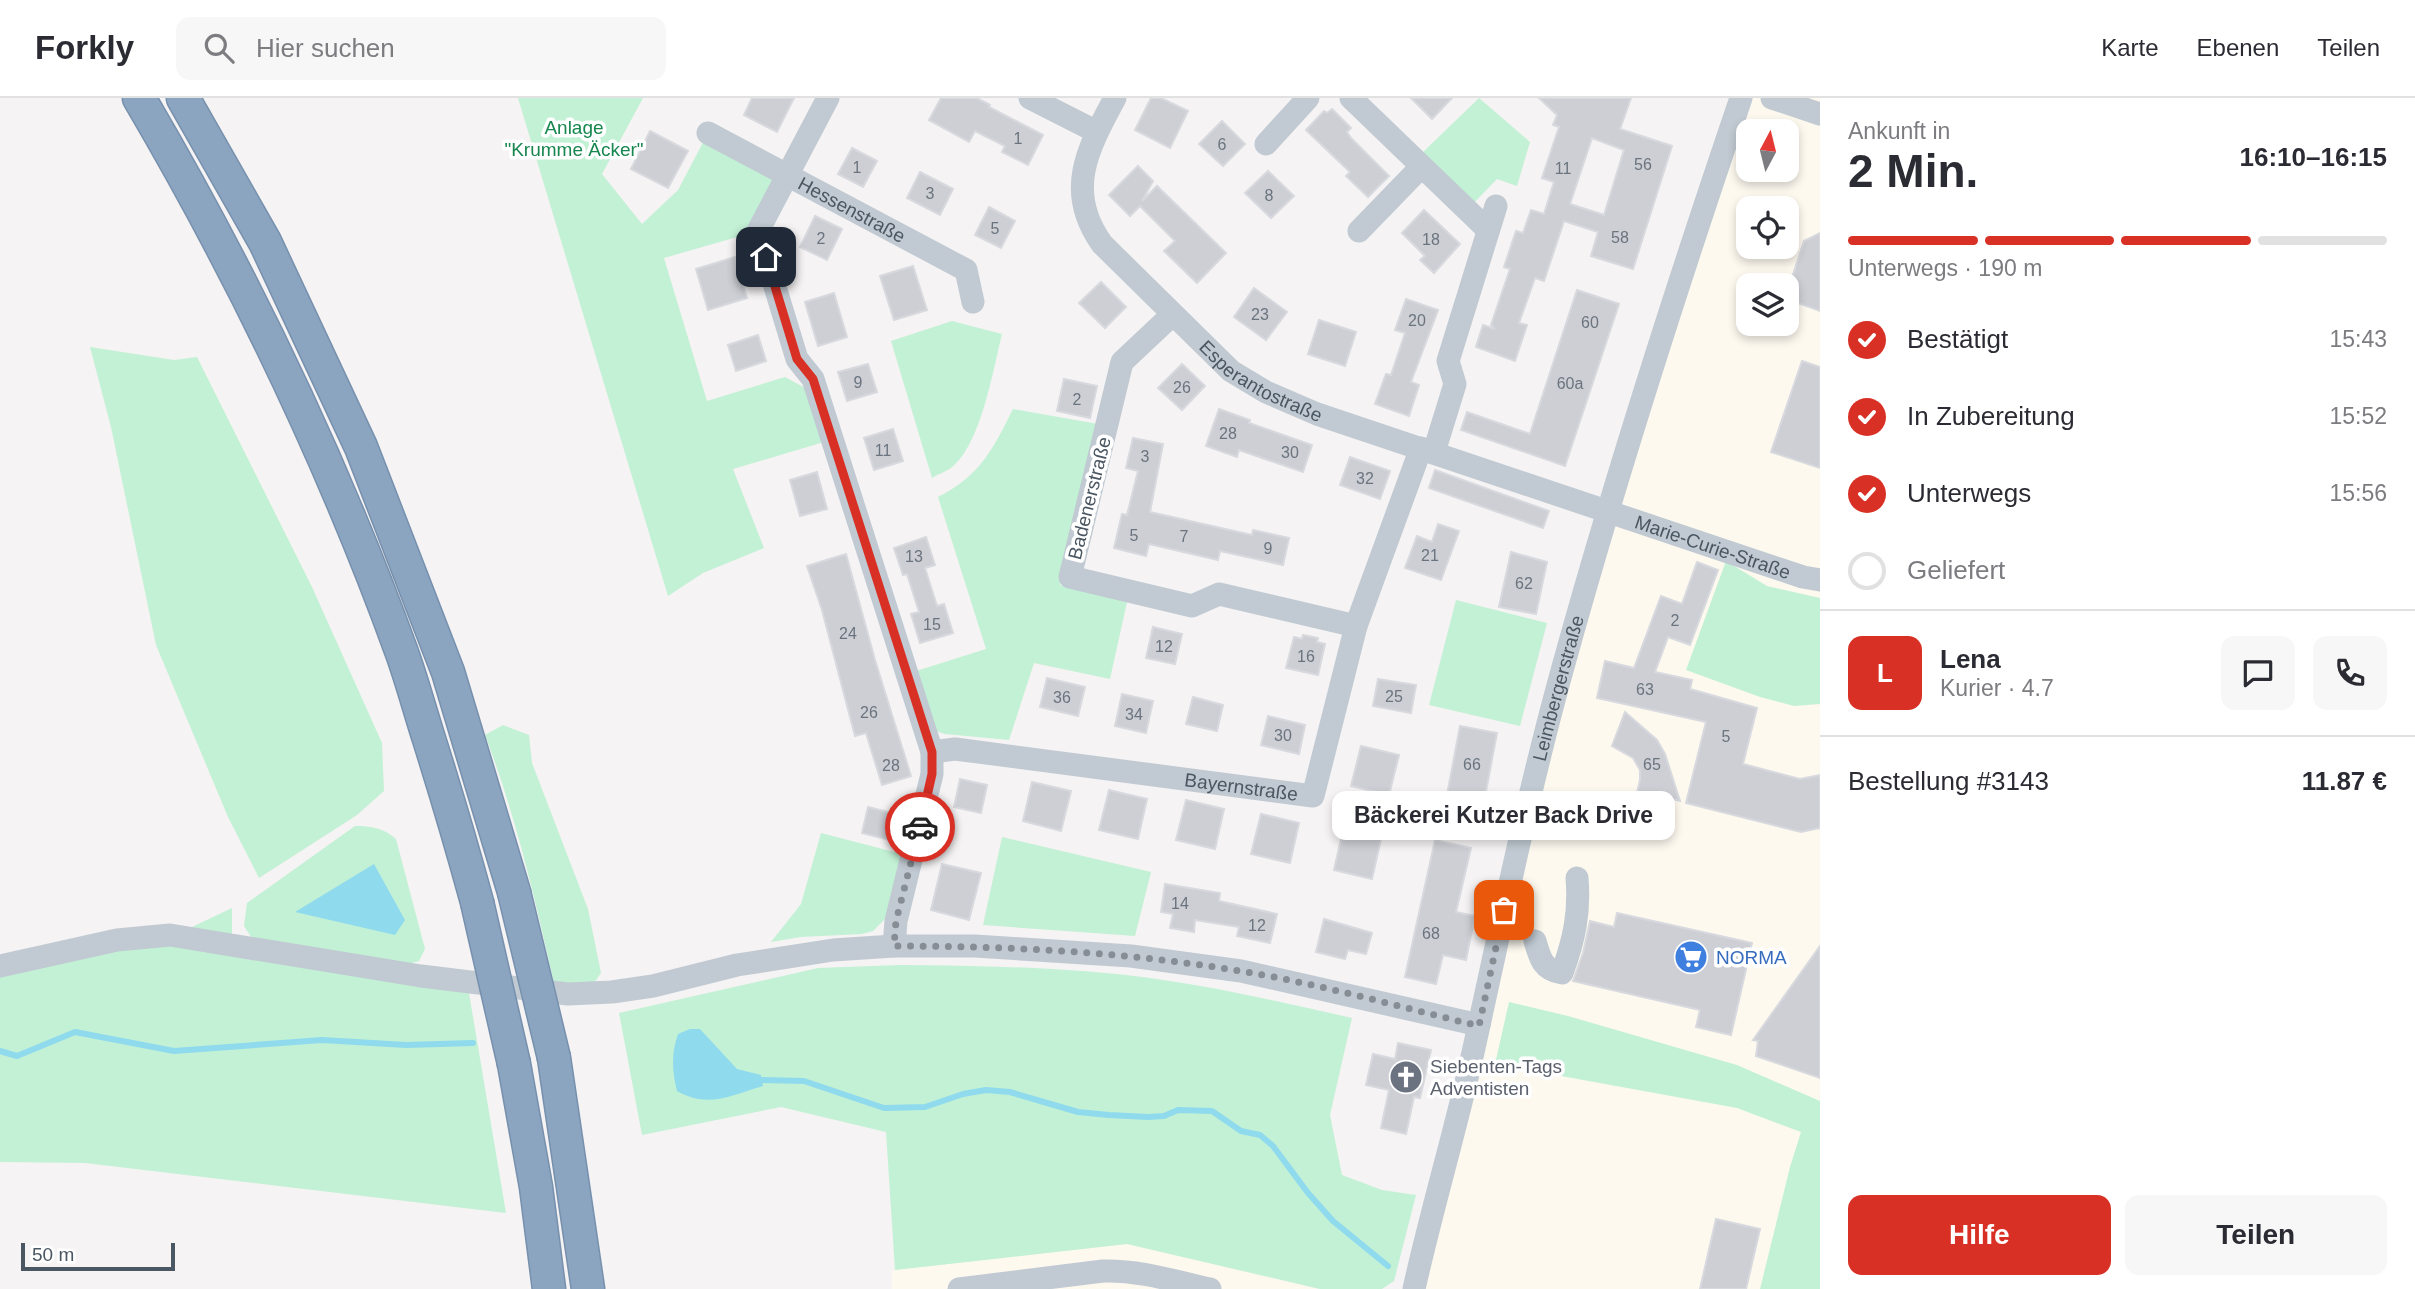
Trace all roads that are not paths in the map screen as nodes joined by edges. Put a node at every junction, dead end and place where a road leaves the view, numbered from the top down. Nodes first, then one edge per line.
1 (139, 98) edge
2 (183, 98) edge
3 (828, 98) edge
4 (1030, 98) edge
5 (1115, 98) edge
6 (1308, 98) edge
7 (1351, 98) edge
8 (1741, 98) edge
9 (1772, 98) edge
10 (1820, 114) edge
11 (1097, 132) junction
12 (708, 133) dead end
13 (1266, 144) dead end
14 (1421, 167) junction
15 (787, 176) junction
16 (1496, 206) dead end
17 (1488, 230) junction
18 (1359, 231) dead end
19 (973, 302) dead end
20 (1172, 315) junction
21 (1427, 450) junction
22 (1607, 512) junction
23 (1820, 580) edge
24 (1356, 626) junction
25 (932, 752) junction
26 (1577, 878) dead end
27 (1535, 941) dead end
28 (894, 946) junction
29 (0, 966) edge
30 (1479, 1026) junction
31 (549, 1289) edge
32 (588, 1289) edge
33 (959, 1289) edge
34 (1210, 1289) edge
35 (1414, 1289) edge

1 - 31 highway, bridge
2 - 32 highway, bridge
3 - 15 street
4 - 11 street
5 - 11 street, Esperantostraße
6 - 13 street
7 - 14 street
8 - 22 street, Leimbergerstraße
9 - 10 street
11 - 20 street, Esperantostraße
12 - 15 street, Hessenstraße
14 - 17 street
14 - 18 street
15 - 19 street, Hessenstraße
15 - 25 street
16 - 17 street, Bayernstraße
17 - 21 street, Bayernstraße
20 - 21 street, Esperantostraße
20 - 24 street, Badenerstraße
21 - 22 street, Esperantostraße
21 - 24 street, Bayernstraße
22 - 23 street, Marie-Curie-Straße
22 - 30 street, Leimbergerstraße
24 - 25 street, Bayernstraße
25 - 28 street
26 - 27 street
28 - 29 street
28 - 30 street
30 - 35 street, Leimbergerstraße
33 - 34 street

